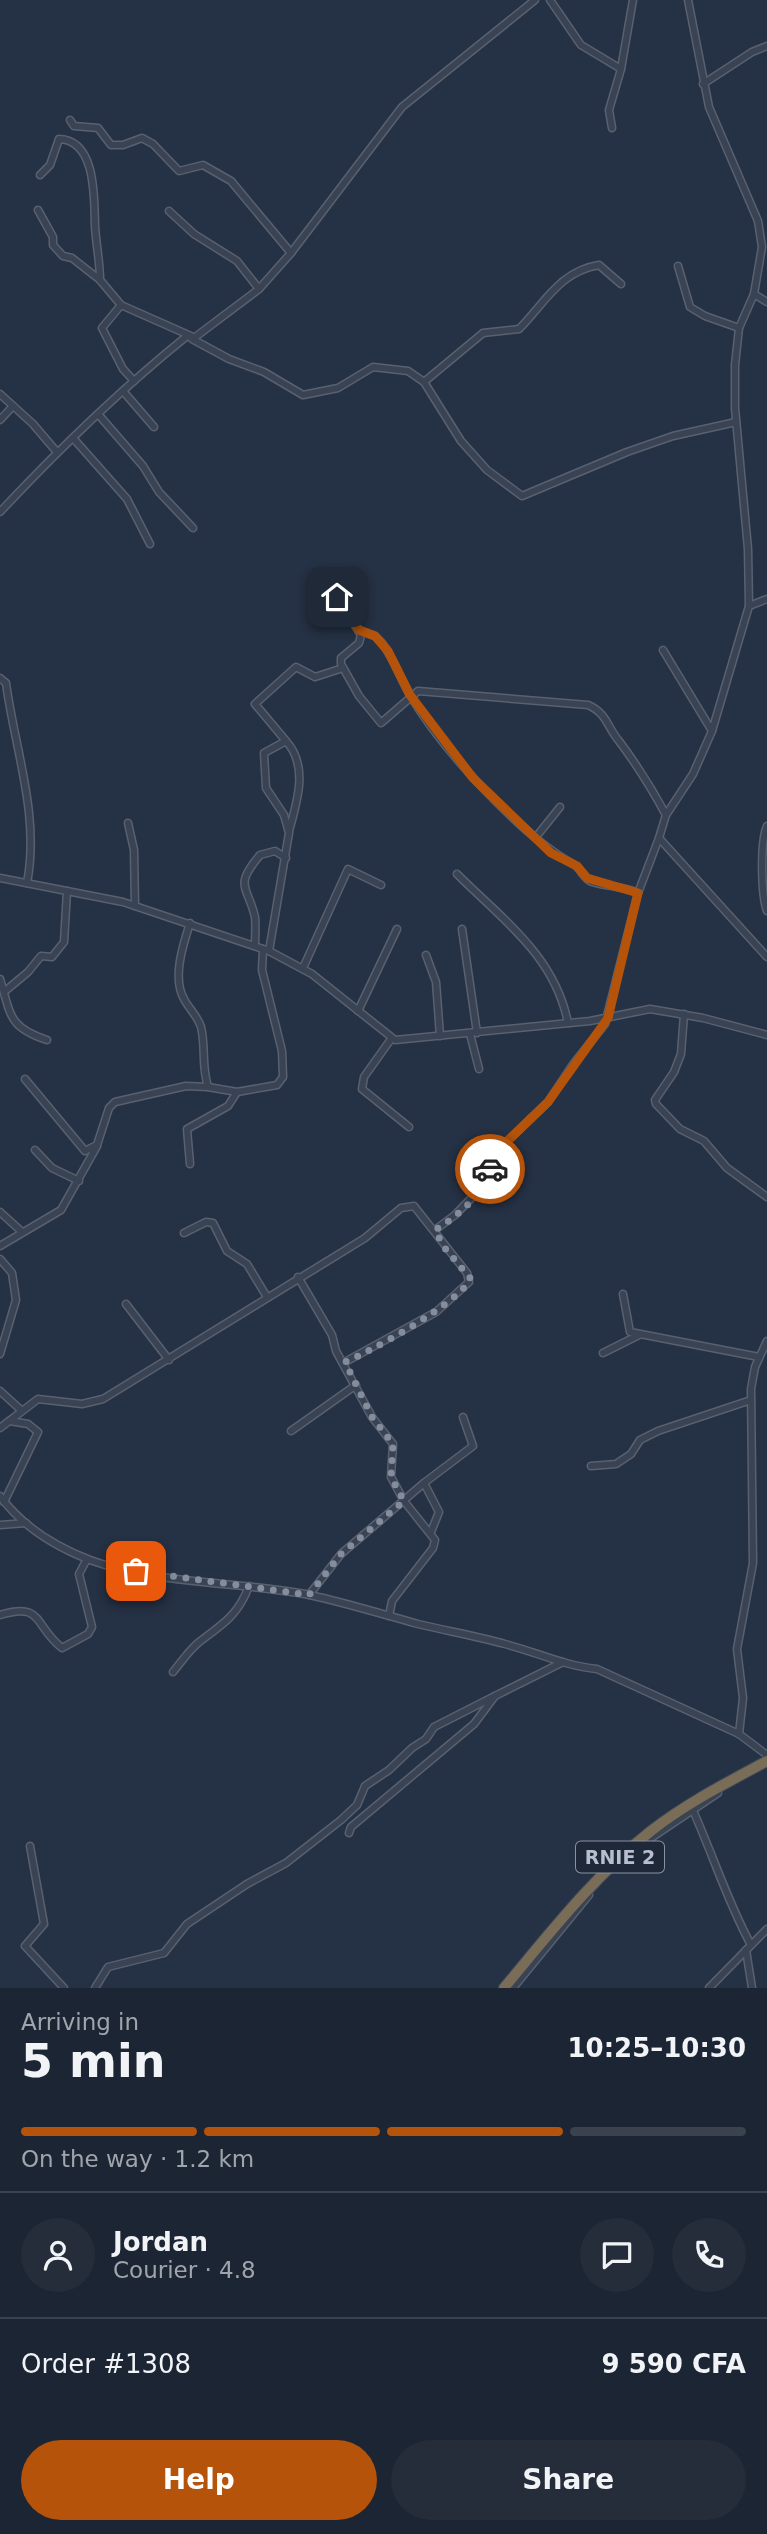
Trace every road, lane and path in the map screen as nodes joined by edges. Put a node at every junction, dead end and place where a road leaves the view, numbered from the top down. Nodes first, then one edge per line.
1 (535, 0) edge
2 (550, 0) edge
3 (633, 0) edge
4 (688, 0) edge
5 (767, 46) edge
6 (621, 69) junction
7 (703, 84) junction
8 (70, 120) dead end
9 (612, 128) dead end
10 (40, 175) dead end
11 (38, 210) dead end
12 (169, 211) dead end
13 (765, 234) edge
14 (290, 253) junction
15 (678, 266) dead end
16 (100, 280) junction
17 (621, 284) dead end
18 (259, 289) junction
19 (754, 294) junction
20 (767, 302) edge
21 (121, 305) junction
22 (739, 328) junction
23 (191, 337) junction
24 (134, 381) junction
25 (424, 382) junction
26 (123, 391) junction
27 (0, 394) edge
28 (13, 406) junction
29 (98, 414) junction
30 (0, 420) edge
31 (736, 422) junction
32 (154, 427) dead end
33 (73, 438) junction
34 (56, 451) junction
35 (0, 512) edge
36 (193, 528) dead end
37 (150, 544) dead end
38 (337, 597) dead end
39 (767, 599) edge
40 (749, 606) junction
41 (359, 630) junction
42 (663, 650) dead end
43 (343, 668) junction
44 (0, 678) edge
45 (410, 695) junction
46 (712, 731) junction
47 (286, 741) junction
48 (560, 807) dead end
49 (666, 815) junction
50 (128, 823) dead end
51 (767, 826) edge
52 (289, 833) junction
53 (536, 837) junction
54 (659, 838) junction
55 (286, 858) junction
56 (457, 874) dead end
57 (0, 878) edge
58 (27, 883) junction
59 (381, 885) dead end
60 (67, 891) junction
61 (638, 893) junction
62 (135, 906) junction
63 (767, 911) edge
64 (190, 923) junction
65 (397, 929) dead end
66 (462, 929) dead end
67 (255, 946) junction
68 (266, 950) junction
69 (765, 952) edge
70 (426, 955) dead end
71 (303, 968) junction
72 (0, 979) edge
73 (4, 992) junction
74 (358, 1011) junction
75 (684, 1014) junction
76 (608, 1018) junction
77 (568, 1023) junction
78 (474, 1034) junction
79 (767, 1035) edge
80 (440, 1036) junction
81 (391, 1039) junction
82 (47, 1040) dead end
83 (479, 1069) dead end
84 (24, 1079) dead end
85 (208, 1087) junction
86 (237, 1092) junction
87 (409, 1127) dead end
88 (97, 1145) junction
89 (35, 1150) dead end
90 (85, 1151) junction
91 (92, 1158) junction
92 (190, 1164) dead end
93 (79, 1181) junction
94 (767, 1186) edge
95 (765, 1196) edge
96 (0, 1212) edge
97 (435, 1230) junction
98 (21, 1231) junction
99 (184, 1233) dead end
100 (0, 1246) edge
101 (0, 1259) edge
102 (298, 1277) junction
103 (623, 1294) dead end
104 (267, 1297) junction
105 (125, 1304) dead end
106 (639, 1335) junction
107 (767, 1341) edge
108 (604, 1353) dead end
109 (0, 1354) edge
110 (759, 1357) junction
111 (169, 1360) junction
112 (345, 1362) junction
113 (356, 1385) junction
114 (0, 1391) edge
115 (751, 1400) junction
116 (21, 1410) junction
117 (463, 1417) dead end
118 (10, 1421) junction
119 (0, 1428) edge
120 (291, 1431) dead end
121 (591, 1466) dead end
122 (424, 1483) junction
123 (2, 1499) edge
124 (404, 1501) junction
125 (26, 1523) junction
126 (0, 1525) edge
127 (431, 1532) junction
128 (87, 1559) junction
129 (249, 1586) junction
130 (309, 1595) junction
131 (0, 1615) edge
132 (389, 1616) junction
133 (562, 1662) junction
134 (173, 1672) dead end
135 (495, 1696) junction
136 (739, 1734) junction
137 (767, 1755) edge
138 (767, 1763) edge
139 (691, 1806) junction
140 (349, 1833) dead end
141 (30, 1846) dead end
142 (767, 1928) edge
143 (749, 1948) junction
144 (515, 1982) edge
145 (64, 1988) edge
146 (95, 1988) edge
147 (505, 1988) edge
148 (526, 1988) edge
149 (709, 1988) edge
150 (752, 1988) edge

1 - 14 street
2 - 6 street
3 - 6 street
4 - 7 street
5 - 7 street
6 - 9 street
7 - 13 street
8 - 14 street
10 - 16 street
11 - 16 street
12 - 18 street
13 - 19 street
14 - 18 street
15 - 22 street
16 - 21 street
17 - 25 street
18 - 23 street
19 - 20 street
19 - 22 street
21 - 23 street
21 - 24 street
22 - 31 street
23 - 24 street
23 - 25 street
24 - 26 street
25 - 31 street
26 - 29 street
26 - 32 street
27 - 28 street
28 - 30 street
28 - 34 street
29 - 33 street
29 - 36 street
31 - 40 street
33 - 34 street
33 - 37 street
34 - 35 street
38 - 41 street
39 - 40 street
40 - 46 street
41 - 43 street
41 - 45 street
42 - 46 street
43 - 45 street
43 - 47 street
44 - 58 street
45 - 49 street
45 - 53 street
46 - 49 street
47 - 52 street
47 - 52 street
48 - 53 street
49 - 54 street
50 - 62 street
51 - 63 street
52 - 55 street
53 - 61 street
54 - 61 street
54 - 69 street
55 - 67 street
55 - 68 street
56 - 77 street
57 - 58 street
58 - 60 street
59 - 71 street
60 - 62 street
60 - 73 street
61 - 76 street
62 - 64 street
64 - 67 street
64 - 85 street
65 - 74 street
66 - 78 street
67 - 68 street
68 - 71 street
68 - 86 street
70 - 80 street
71 - 74 street
72 - 73 street
73 - 82 street
74 - 81 street
75 - 76 street
75 - 79 street
75 - 95 street
76 - 77 street
76 - 97 street
77 - 78 street
78 - 80 street
78 - 83 street
80 - 81 street
81 - 87 street
84 - 90 street
85 - 86 street
85 - 88 street
86 - 92 street
88 - 90 street
88 - 91 street
89 - 93 street
90 - 91 street
91 - 93 street
93 - 98 street
94 - 95 street
96 - 98 street
97 - 102 street
97 - 112 street
98 - 100 street
99 - 104 street
101 - 109 street
102 - 104 street
102 - 112 street
103 - 106 street
104 - 111 street
105 - 111 street
106 - 108 street
106 - 110 street
107 - 110 street
110 - 115 street
111 - 116 street
112 - 113 street
113 - 120 street
113 - 124 street
114 - 116 street
115 - 121 street
115 - 136 street
116 - 118 street
117 - 122 street
118 - 119 street
118 - 123 street
122 - 124 street
122 - 127 street
123 - 125 street
124 - 127 street
124 - 130 street
125 - 126 street
125 - 128 street
127 - 132 street
128 - 129 street
128 - 131 street
129 - 130 street
129 - 134 street
130 - 132 street
132 - 133 street
133 - 135 street
133 - 136 street
135 - 140 street
135 - 146 street
136 - 137 street
138 - 139 highway, RNIE 2 / RNIE 2
139 - 143 street
139 - 144 highway, RNIE 2 / RNIE 2
141 - 145 street
142 - 143 street
143 - 149 street
143 - 150 street
144 - 147 highway, RNIE 2 / RNIE 2
144 - 148 street

